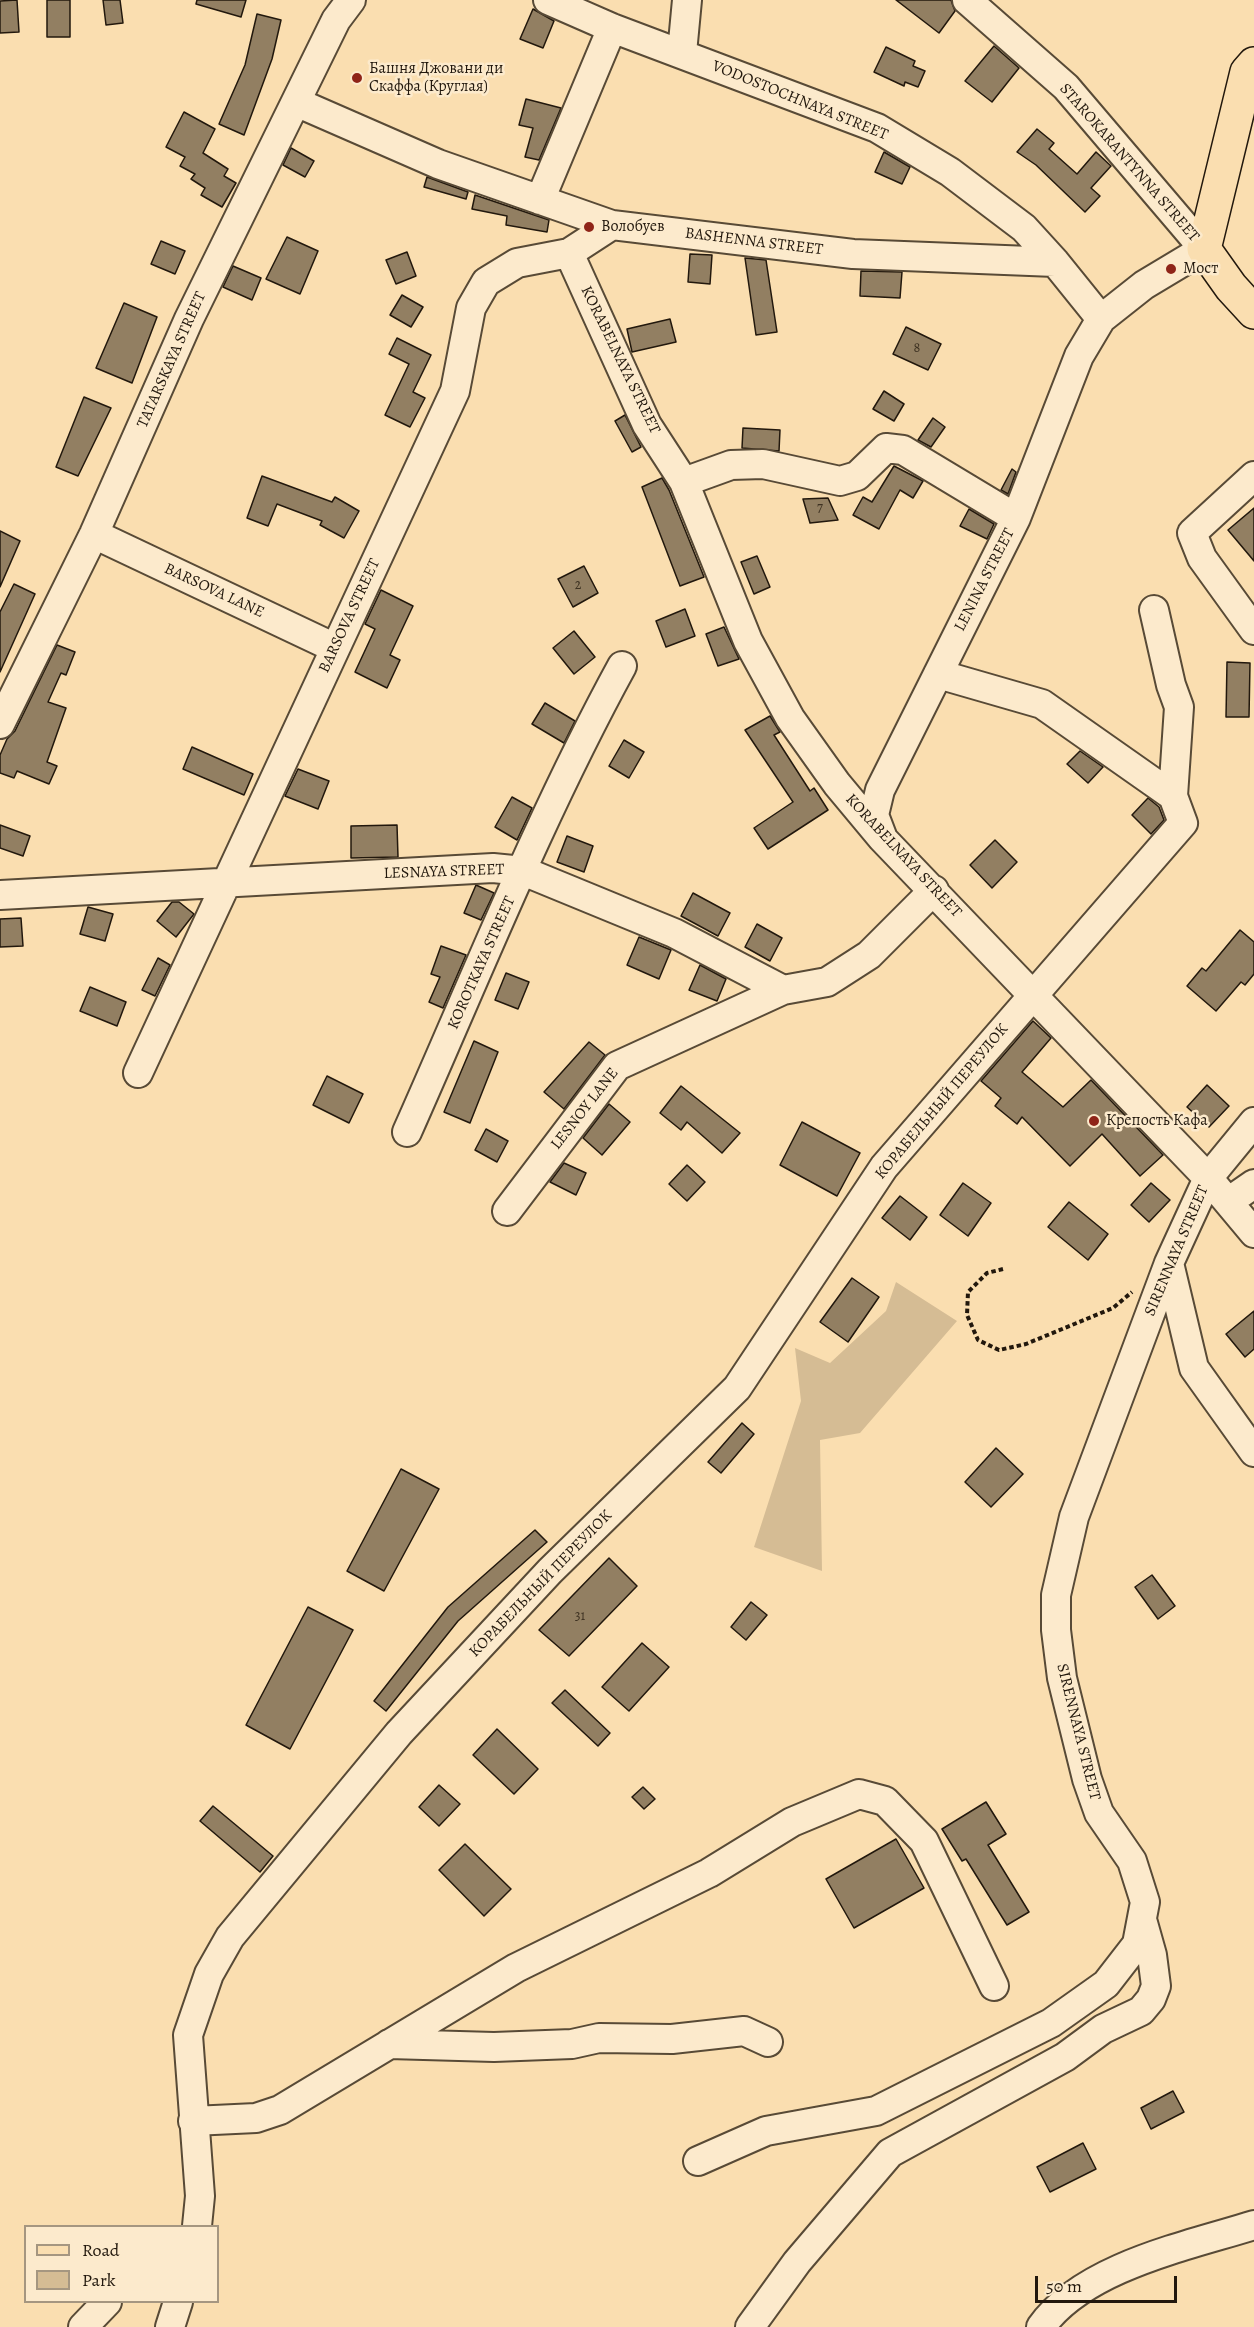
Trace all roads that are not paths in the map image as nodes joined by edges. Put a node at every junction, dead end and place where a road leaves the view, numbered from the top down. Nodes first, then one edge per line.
1 (351, 0) edge
2 (548, 0) edge
3 (687, 0) edge
4 (967, 0) edge
5 (612, 28) junction
6 (682, 53) junction
7 (1254, 64) edge
8 (296, 102) junction
9 (540, 200) junction
10 (612, 225) junction
11 (1204, 249) junction
12 (569, 253) junction
13 (1055, 262) junction
14 (1254, 312) edge
15 (1101, 319) junction
16 (1254, 476) edge
17 (684, 482) junction
18 (1016, 518) junction
19 (94, 534) junction
20 (1154, 610) dead end
21 (1254, 630) edge
22 (335, 648) junction
23 (622, 666) dead end
24 (938, 674) junction
25 (0, 724) edge
26 (1173, 796) junction
27 (882, 838) junction
28 (523, 872) junction
29 (227, 884) junction
30 (934, 890) junction
31 (0, 896) edge
32 (783, 990) junction
33 (1033, 996) junction
34 (138, 1073) dead end
35 (1254, 1122) edge
36 (407, 1132) dead end
37 (1208, 1178) junction
38 (1254, 1184) edge
39 (1228, 1202) junction
40 (507, 1211) dead end
41 (1254, 1233) edge
42 (1169, 1263) junction
43 (1254, 1452) edge
44 (1143, 1923) junction
45 (994, 1986) dead end
46 (768, 2042) dead end
47 (389, 2044) junction
48 (193, 2121) junction
49 (698, 2161) dead end
50 (197, 2225) edge
51 (1254, 2225) edge
52 (105, 2303) edge
53 (177, 2303) edge
54 (1043, 2322) edge
55 (83, 2327) edge
56 (170, 2327) edge
57 (750, 2327) edge

1 - 8 street, TATARSKAYA STREET
2 - 5 street, VODOSTOCHNAYA STREET
3 - 6 street
4 - 11 street, STAROKARANTYNNA STREET
5 - 6 street, VODOSTOCHNAYA STREET
5 - 9 street
6 - 13 street, VODOSTOCHNAYA STREET
7 - 11 main road
8 - 9 street, BASHENNA STREET
8 - 19 street, TATARSKAYA STREET
9 - 10 street, BASHENNA STREET
10 - 12 street, BARSOVA STREET
10 - 13 street, BASHENNA STREET
11 - 14 main road, STAROKARANTYNNA STREET
11 - 15 street
12 - 17 street, KORABELNAYA STREET
12 - 22 street, BARSOVA STREET
13 - 15 street, VODOSTOCHNAYA STREET
15 - 18 street, LENINA STREET
16 - 21 street
17 - 18 street
17 - 27 street, KORABELNAYA STREET
18 - 24 street, LENINA STREET
19 - 22 street, BARSOVA LANE
19 - 25 street, TATARSKAYA STREET
20 - 26 street
22 - 29 street, BARSOVA STREET
23 - 28 street, KOROTKAYA STREET
24 - 26 street
24 - 27 street, LENINA STREET
26 - 33 street, КОРАБЕЛЬНЫЙ ПЕРЕУЛОК
27 - 30 street, KORABELNAYA STREET
28 - 29 street, LESNAYA STREET
28 - 32 street, LESNAYA STREET
28 - 36 street, KOROTKAYA STREET
29 - 31 street, LESNAYA STREET
29 - 34 street, BARSOVA STREET
30 - 32 street
30 - 33 street, KORABELNAYA STREET
32 - 40 street, LESNOY LANE
33 - 37 street, KORABELNAYA STREET
33 - 48 street, КОРАБЕЛЬНЫЙ ПЕРЕУЛОК
35 - 37 street, SIRENNAYA STREET
37 - 39 street, KORABELNAYA STREET
37 - 42 street, SIRENNAYA STREET
38 - 39 street
39 - 41 street, KORABELNAYA STREET
42 - 43 street
42 - 44 street, SIRENNAYA STREET
44 - 49 street, SIRENNAYA STREET
44 - 57 street
45 - 47 street
46 - 47 street
47 - 48 street
48 - 50 street, КОРАБЕЛЬНЫЙ ПЕРЕУЛОК
51 - 54 street
52 - 55 street
53 - 56 street

